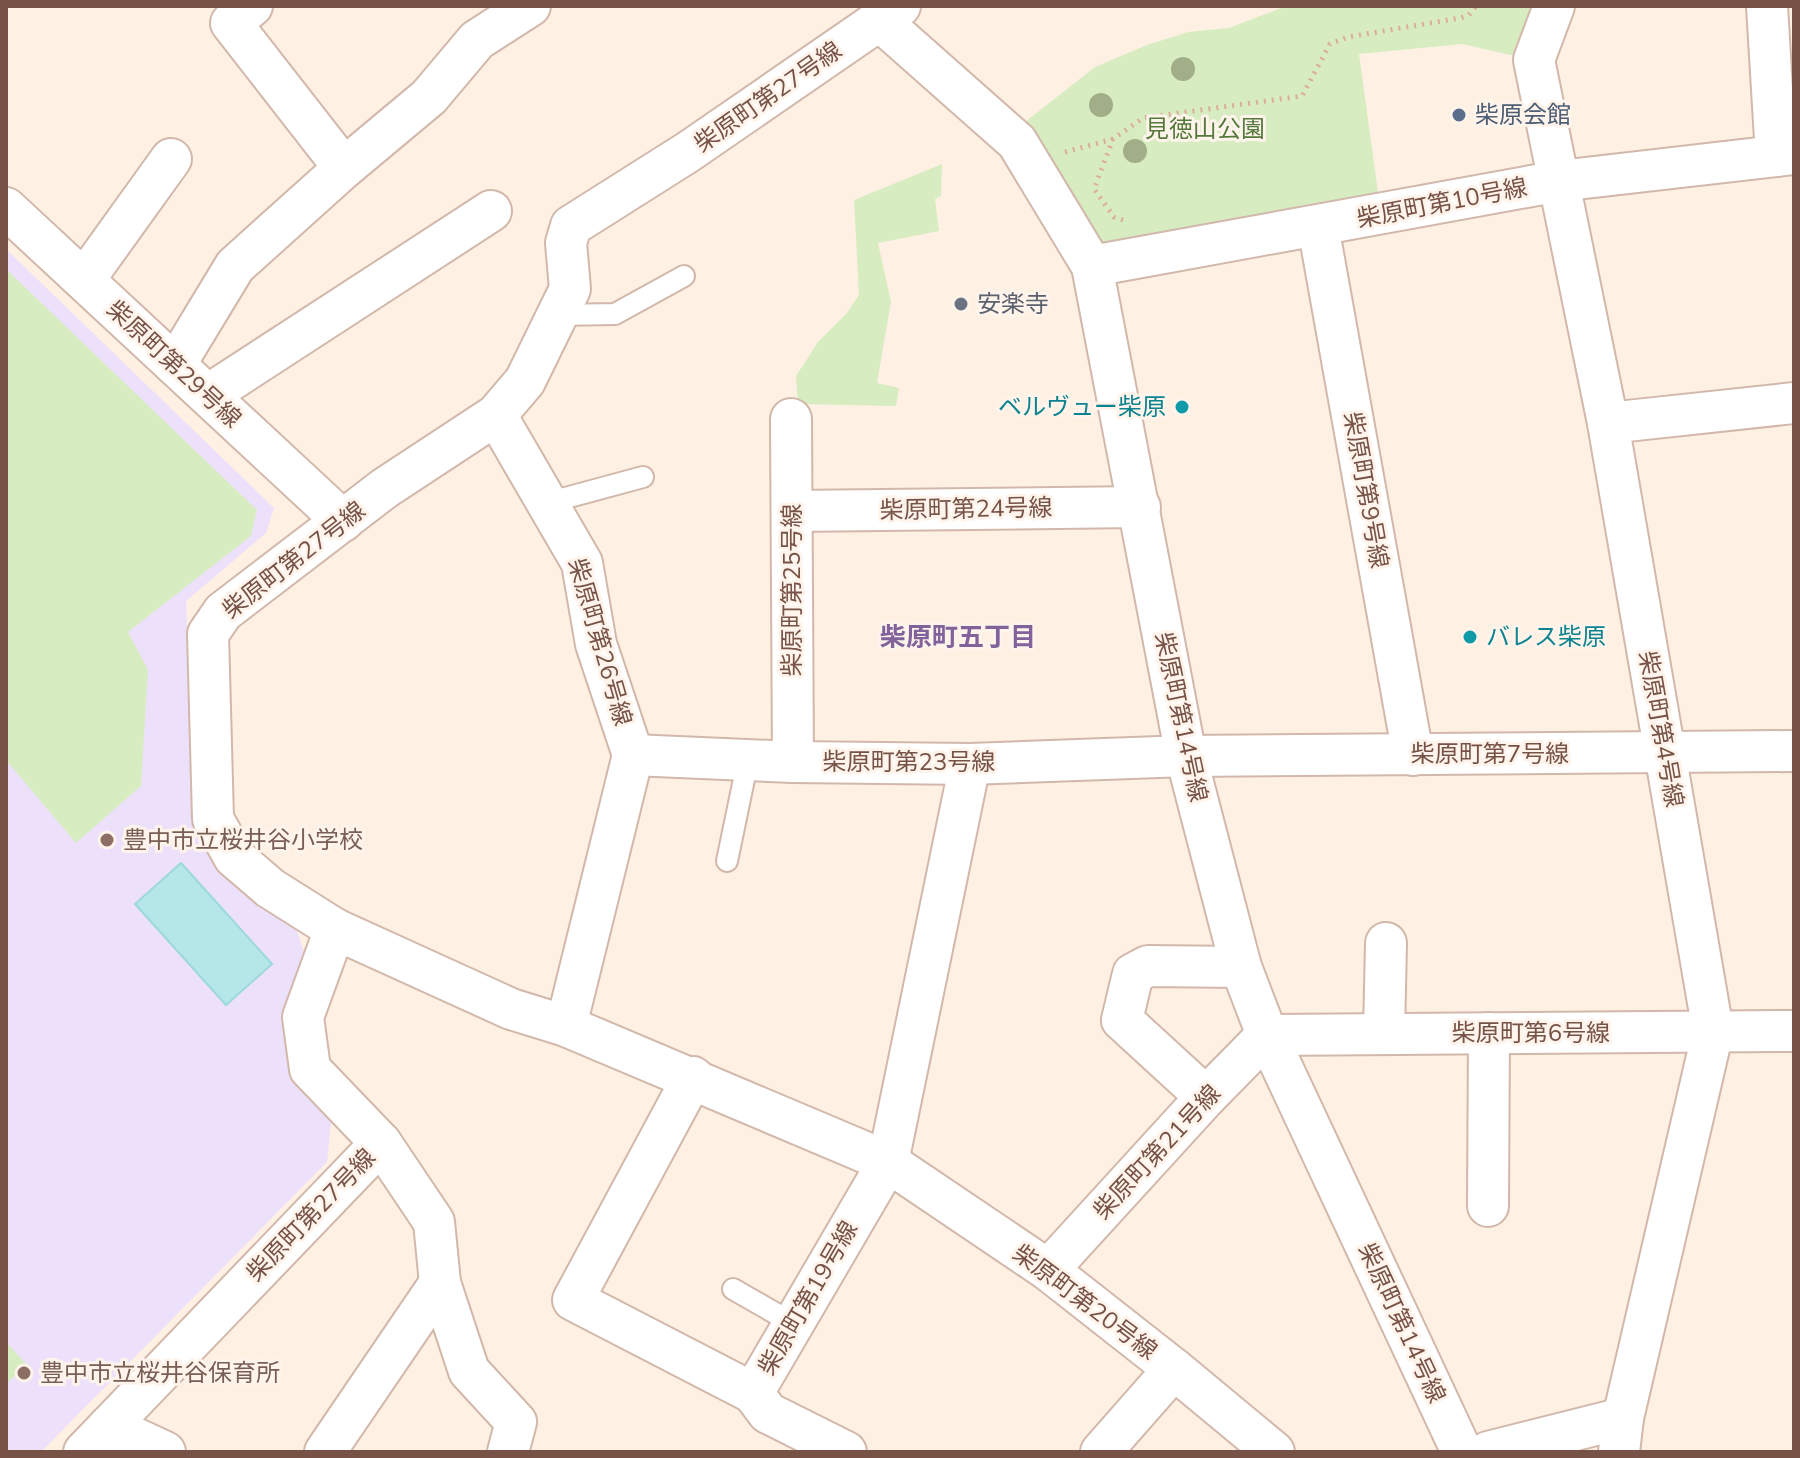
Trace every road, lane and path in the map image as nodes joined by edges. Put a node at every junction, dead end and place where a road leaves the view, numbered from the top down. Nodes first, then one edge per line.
1 (252, 6) edge
2 (530, 6) edge
3 (1476, 6) edge
4 (1554, 6) edge
5 (1767, 6) edge
6 (889, 13) edge
7 (1785, 155) edge
8 (171, 159) dead end
9 (344, 168) junction
10 (1559, 181) junction
11 (6, 208) edge
12 (491, 211) dead end
13 (1318, 226) junction
14 (1148, 256) junction
15 (1092, 266) junction
16 (684, 276) dead end
17 (84, 280) junction
18 (557, 315) junction
19 (175, 365) junction
20 (208, 395) junction
21 (1794, 403) edge
22 (496, 415) junction
23 (791, 419) dead end
24 (1608, 423) junction
25 (643, 477) dead end
26 (547, 503) junction
27 (1140, 507) junction
28 (792, 511) junction
29 (343, 521) junction
30 (1794, 751) edge
31 (1665, 753) junction
32 (633, 755) junction
33 (1413, 755) junction
34 (1186, 756) junction
35 (748, 760) junction
36 (793, 762) junction
37 (970, 764) junction
38 (727, 861) dead end
39 (335, 929) junction
40 (1386, 943) dead end
41 (1241, 967) junction
42 (566, 1026) junction
43 (1713, 1031) junction
44 (1794, 1031) edge
45 (1489, 1033) junction
46 (1384, 1034) junction
47 (1267, 1035) junction
48 (693, 1077) junction
49 (1206, 1097) junction
50 (381, 1143) junction
51 (888, 1162) junction
52 (1488, 1206) dead end
53 (1048, 1270) junction
54 (440, 1283) junction
55 (733, 1289) dead end
56 (794, 1324) junction
57 (1174, 1369) junction
58 (753, 1393) junction
59 (1621, 1435) edge
60 (96, 1439) edge
61 (165, 1452) edge
62 (325, 1452) edge
63 (508, 1452) edge
64 (846, 1452) edge
65 (1101, 1452) edge
66 (1274, 1452) edge
67 (1462, 1452) edge
68 (1488, 1452) edge

1 - 9 street
2 - 9 street
3 - 14 path
4 - 10 street, 柴原町第4号線
5 - 7 street
6 - 15 street, 柴原町第14号線
6 - 18 street, 柴原町第27号線
7 - 10 street, 柴原町第10号線
8 - 17 street
9 - 19 street
10 - 13 street, 柴原町第10号線
10 - 24 street, 柴原町第4号線
11 - 17 street, 柴原町第29号線
12 - 20 street
13 - 14 street, 柴原町第10号線
13 - 33 street, 柴原町第9号線
14 - 15 street, 柴原町第10号線
15 - 27 street, 柴原町第14号線
16 - 18 lane
17 - 19 street, 柴原町第29号線
18 - 22 street, 柴原町第27号線
19 - 20 street, 柴原町第29号線
20 - 29 street, 柴原町第29号線
21 - 24 street
22 - 26 street, 柴原町第26号線
22 - 29 street, 柴原町第27号線
23 - 28 street, 柴原町第25号線
24 - 31 street, 柴原町第4号線
25 - 26 lane
26 - 32 street, 柴原町第26号線
27 - 28 street, 柴原町第24号線
27 - 34 street, 柴原町第14号線
28 - 36 street, 柴原町第25号線
29 - 39 street, 柴原町第27号線
30 - 31 street, 柴原町第7号線
31 - 33 street, 柴原町第7号線
31 - 43 street, 柴原町第4号線
32 - 35 street, 柴原町第23号線
32 - 42 street, 柴原町第26号線
33 - 34 street, 柴原町第7号線
34 - 37 street, 柴原町第23号線
34 - 41 street, 柴原町第14号線
35 - 36 street, 柴原町第23号線
35 - 38 lane
36 - 37 street, 柴原町第23号線
37 - 51 street, 柴原町第19号線
39 - 42 street, 柴原町第20号線
39 - 50 street, 柴原町第27号線
40 - 46 street
41 - 47 street, 柴原町第14号線
41 - 49 street
42 - 48 street, 柴原町第20号線
43 - 44 street, 柴原町第6号線
43 - 45 street, 柴原町第6号線
43 - 59 street, 柴原町第4号線
45 - 46 street, 柴原町第6号線
45 - 52 street
46 - 47 street, 柴原町第6号線
47 - 49 street, 柴原町第21号線
47 - 67 street, 柴原町第14号線
48 - 51 street, 柴原町第20号線
48 - 58 street, 柴原町第19号線
49 - 53 street, 柴原町第21号線
50 - 54 street
50 - 60 street, 柴原町第27号線
51 - 53 street, 柴原町第20号線
51 - 56 street, 柴原町第19号線
53 - 57 street, 柴原町第20号線
54 - 62 street
54 - 63 street
55 - 56 lane
56 - 58 street, 柴原町第19号線
57 - 65 street
57 - 66 street, 柴原町第20号線
58 - 64 street
59 - 68 street
60 - 61 street

